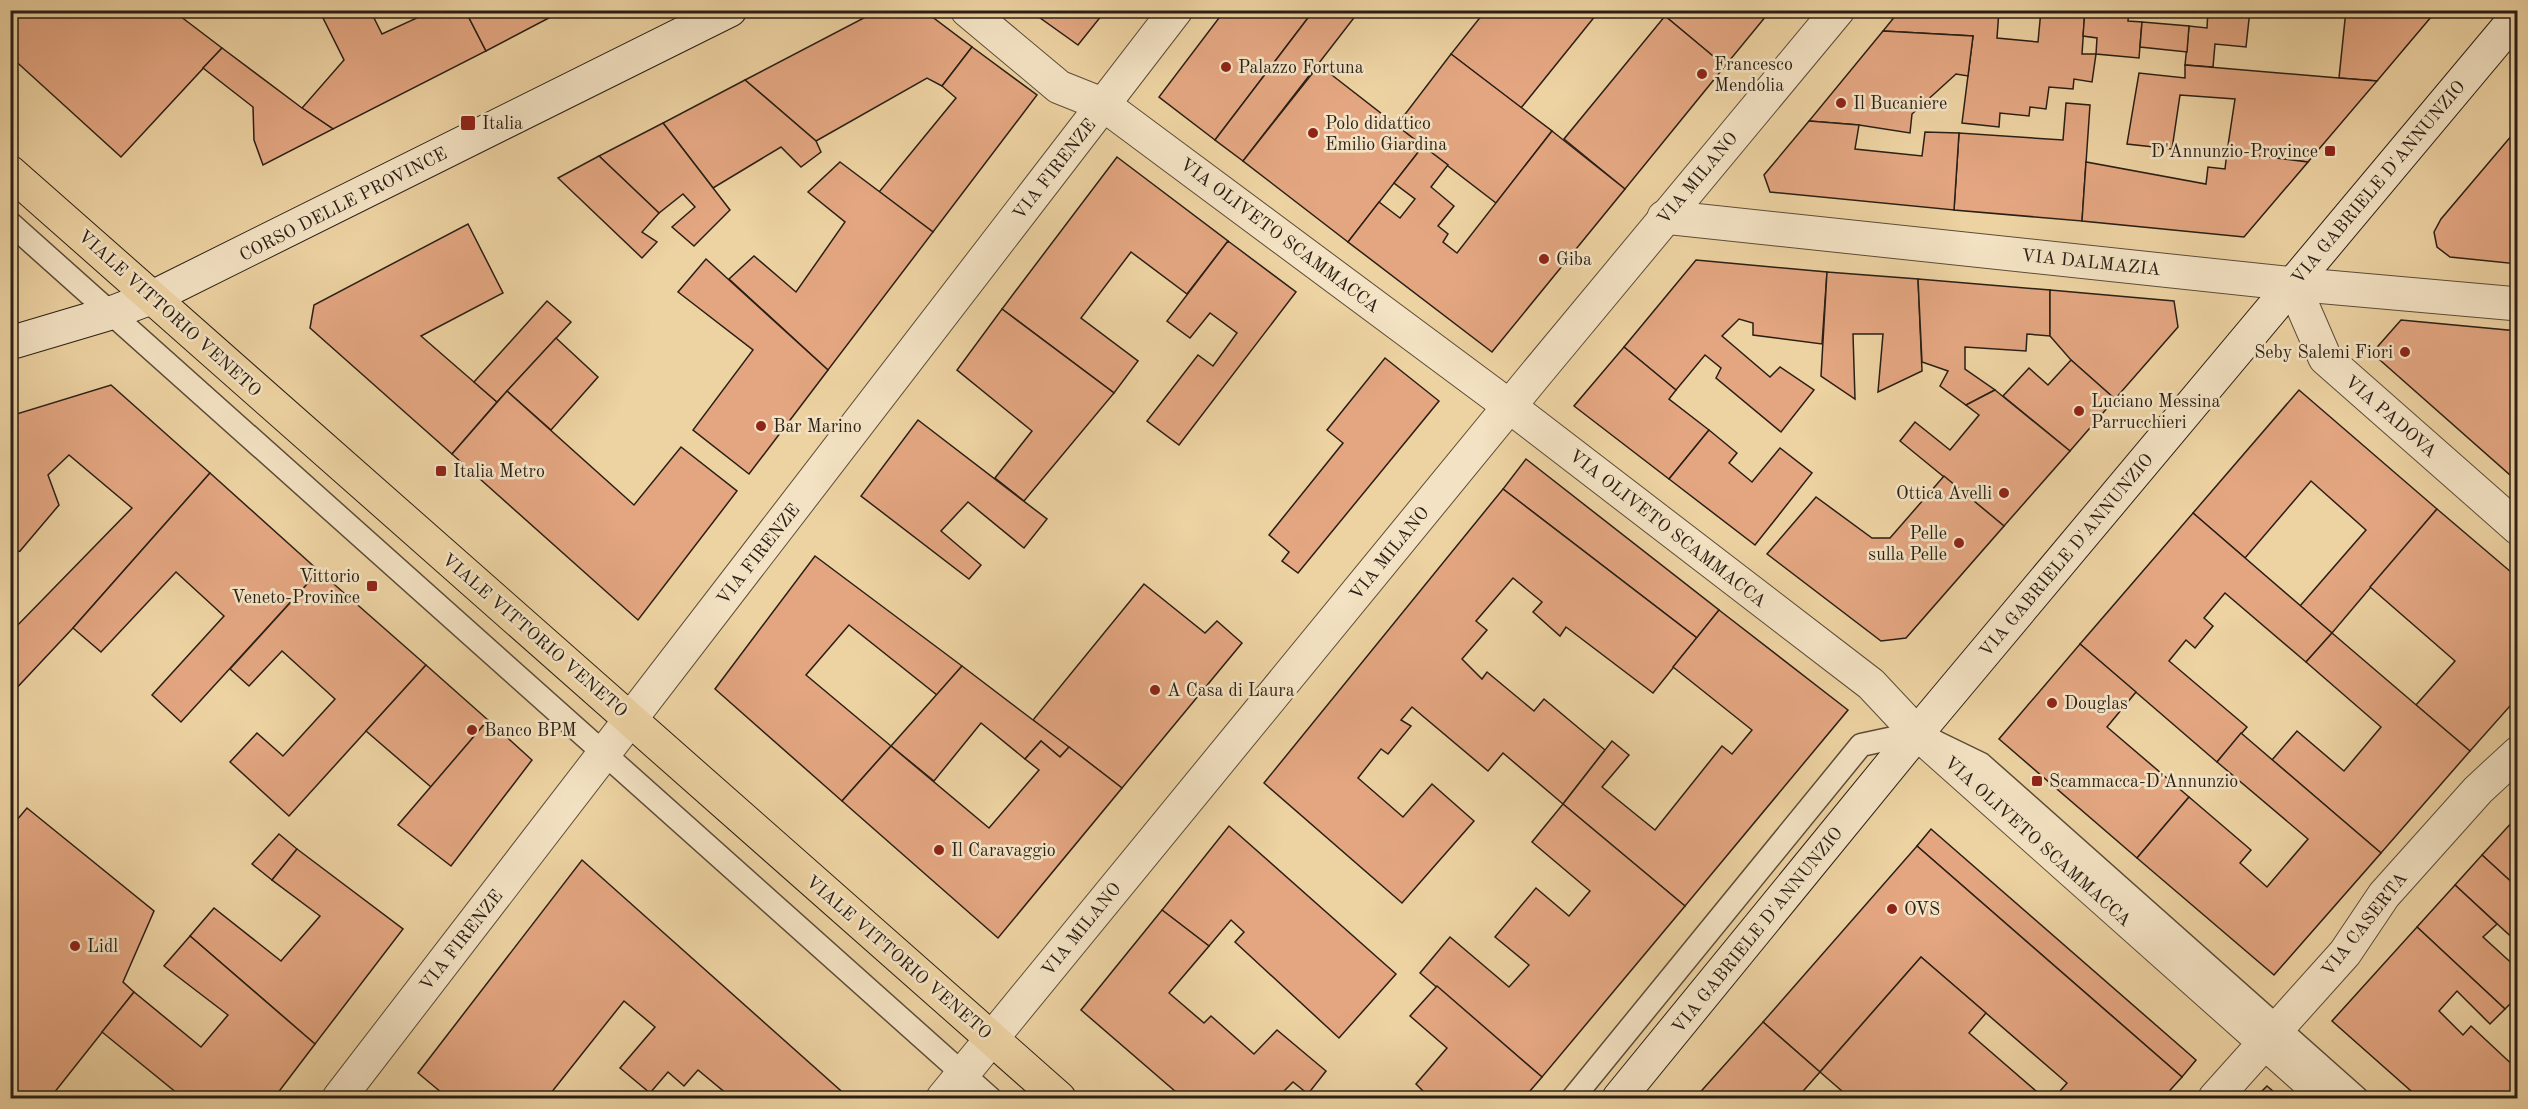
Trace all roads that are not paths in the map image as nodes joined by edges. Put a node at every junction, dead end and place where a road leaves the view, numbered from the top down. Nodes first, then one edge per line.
1 (730, 10) edge
2 (967, 10) edge
3 (1176, 10) edge
4 (1838, 10) edge
5 (2517, 15) edge
6 (691, 23) edge
7 (1104, 105) junction
8 (10, 172) edge
9 (1664, 217) junction
10 (10, 223) edge
11 (2293, 284) junction
12 (153, 297) junction
13 (2517, 304) edge
14 (111, 313) junction
15 (10, 343) edge
16 (1509, 406) junction
17 (2517, 528) edge
18 (631, 719) junction
19 (1917, 733) junction
20 (2517, 753) edge
21 (604, 754) junction
22 (2271, 1035) junction
23 (991, 1038) junction
24 (953, 1087) edge
25 (339, 1098) edge
26 (990, 1098) edge
27 (1059, 1098) edge
28 (1573, 1098) edge
29 (1619, 1098) edge
30 (2215, 1098) edge
31 (2327, 1098) edge
32 (2357, 1098) edge

1 - 6 street, CORSO DELLE PROVINCE
2 - 7 street, VIA OLIVETO SCAMMACCA
3 - 7 street, VIA FIRENZE
4 - 9 street, VIA MILANO
5 - 11 street, VIA GABRIELE D'ANNUNZIO
6 - 12 street, CORSO DELLE PROVINCE
7 - 16 street, VIA OLIVETO SCAMMACCA
7 - 18 street, VIA FIRENZE
8 - 12 main road, VIALE VITTORIO VENETO
9 - 11 street, VIA DALMAZIA
9 - 16 street, VIA MILANO
10 - 14 lane
11 - 13 street, VIA DALMAZIA
11 - 17 street, VIA PADOVA
11 - 19 street, VIA GABRIELE D'ANNUNZIO
12 - 14 street, CORSO DELLE PROVINCE
12 - 18 main road, VIALE VITTORIO VENETO
14 - 15 street, CORSO DELLE PROVINCE
14 - 21 lane
16 - 19 street, VIA OLIVETO SCAMMACCA
16 - 23 street, VIA MILANO
18 - 21 street, VIA FIRENZE
18 - 23 main road, VIALE VITTORIO VENETO
19 - 22 street, VIA OLIVETO SCAMMACCA
19 - 28 lane
19 - 29 street, VIA GABRIELE D'ANNUNZIO
20 - 22 street, VIA CASERTA
21 - 24 lane
21 - 25 street, VIA FIRENZE
22 - 30 street, VIA CASERTA
22 - 31 street, VIA OLIVETO SCAMMACCA
22 - 32 lane
23 - 24 street, VIA MILANO
23 - 27 main road, VIALE VITTORIO VENETO
24 - 26 lane

